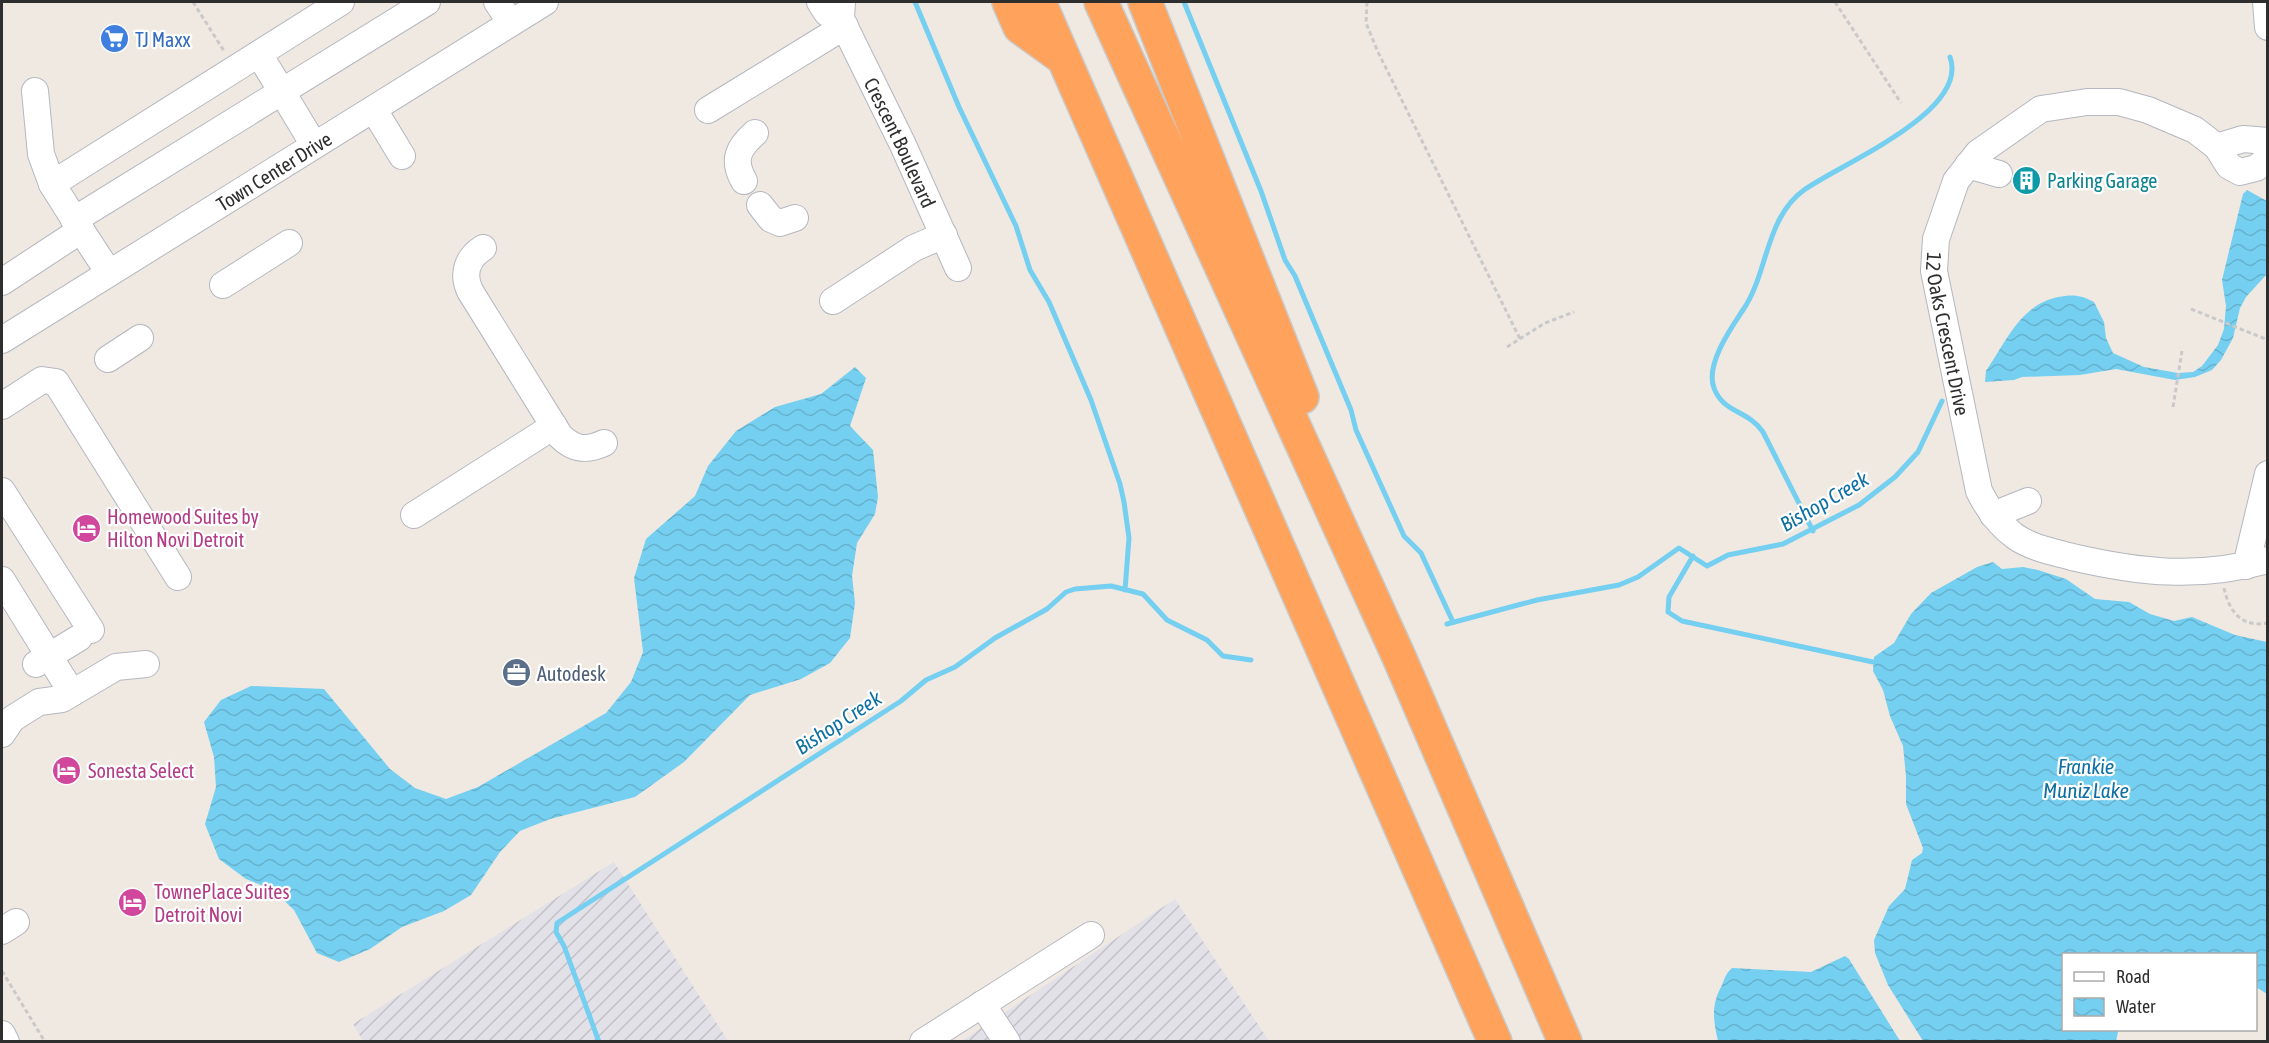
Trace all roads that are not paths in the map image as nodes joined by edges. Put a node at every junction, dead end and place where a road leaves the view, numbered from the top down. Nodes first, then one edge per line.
1 (341, 2) edge
2 (427, 2) edge
3 (496, 2) edge
4 (545, 2) edge
5 (820, 2) edge
6 (1009, 2) edge
7 (1039, 2) edge
8 (1101, 2) edge
9 (1145, 2) edge
10 (2266, 2) edge
11 (843, 15) edge
12 (511, 23) junction
13 (2268, 27) edge
14 (259, 54) junction
15 (1063, 58) junction
16 (35, 91) dead end
17 (282, 92) junction
18 (374, 110) junction
19 (708, 110) dead end
20 (755, 132) dead end
21 (2268, 141) edge
22 (314, 146) junction
23 (2217, 147) junction
24 (402, 156) dead end
25 (2268, 159) edge
26 (1968, 165) junction
27 (1999, 174) dead end
28 (744, 181) dead end
29 (52, 184) junction
30 (760, 205) dead end
31 (795, 218) dead end
32 (78, 225) junction
33 (944, 235) junction
34 (289, 243) dead end
35 (483, 248) dead end
36 (958, 268) dead end
37 (109, 273) junction
38 (2, 282) edge
39 (223, 285) dead end
40 (833, 301) dead end
41 (140, 338) dead end
42 (2, 340) edge
43 (108, 358) dead end
44 (2, 406) edge
45 (554, 426) junction
46 (604, 443) dead end
47 (2268, 474) edge
48 (2, 492) edge
49 (2028, 501) dead end
50 (414, 515) dead end
51 (1993, 515) junction
52 (2257, 563) edge
53 (178, 577) dead end
54 (4, 589) edge
55 (1399, 657) junction
56 (43, 660) junction
57 (146, 664) dead end
58 (72, 693) junction
59 (2, 734) edge
60 (1091, 935) dead end
61 (982, 1004) junction
62 (2, 1034) edge
63 (6, 1041) edge
64 (923, 1041) edge
65 (1006, 1041) edge
66 (1495, 1041) edge
67 (1565, 1041) edge

1 - 14 street
2 - 17 street
3 - 12 street
4 - 12 street, Town Center Drive
5 - 11 street, Crescent Boulevard
6 - 15 highway
7 - 15 highway
8 - 55 highway
9 - 55 highway
10 - 13 street
11 - 19 street
11 - 33 street, Crescent Boulevard
12 - 18 street, Town Center Drive
14 - 17 street
14 - 29 street
15 - 66 highway
16 - 29 street
17 - 22 street
17 - 32 street
18 - 22 street, Town Center Drive
18 - 24 street
20 - 28 street
21 - 23 street
22 - 37 street, Town Center Drive
23 - 25 street, 12 Oaks Crescent Drive
23 - 26 street, 12 Oaks Crescent Drive
26 - 27 street
26 - 51 street, 12 Oaks Crescent Drive
29 - 32 street
30 - 31 street
32 - 37 street
32 - 38 street
33 - 36 street, Crescent Boulevard
33 - 40 street
34 - 39 street
35 - 45 street
37 - 42 street, Town Center Drive
41 - 43 street
44 - 53 street
45 - 46 street
45 - 50 street
47 - 52 street, 12 Oaks Crescent Drive
48 - 56 street
49 - 51 street
51 - 52 street, 12 Oaks Crescent Drive
54 - 56 street
55 - 67 highway
56 - 58 street
57 - 58 street
58 - 59 street
60 - 61 street
61 - 64 street
61 - 65 street
62 - 63 street

